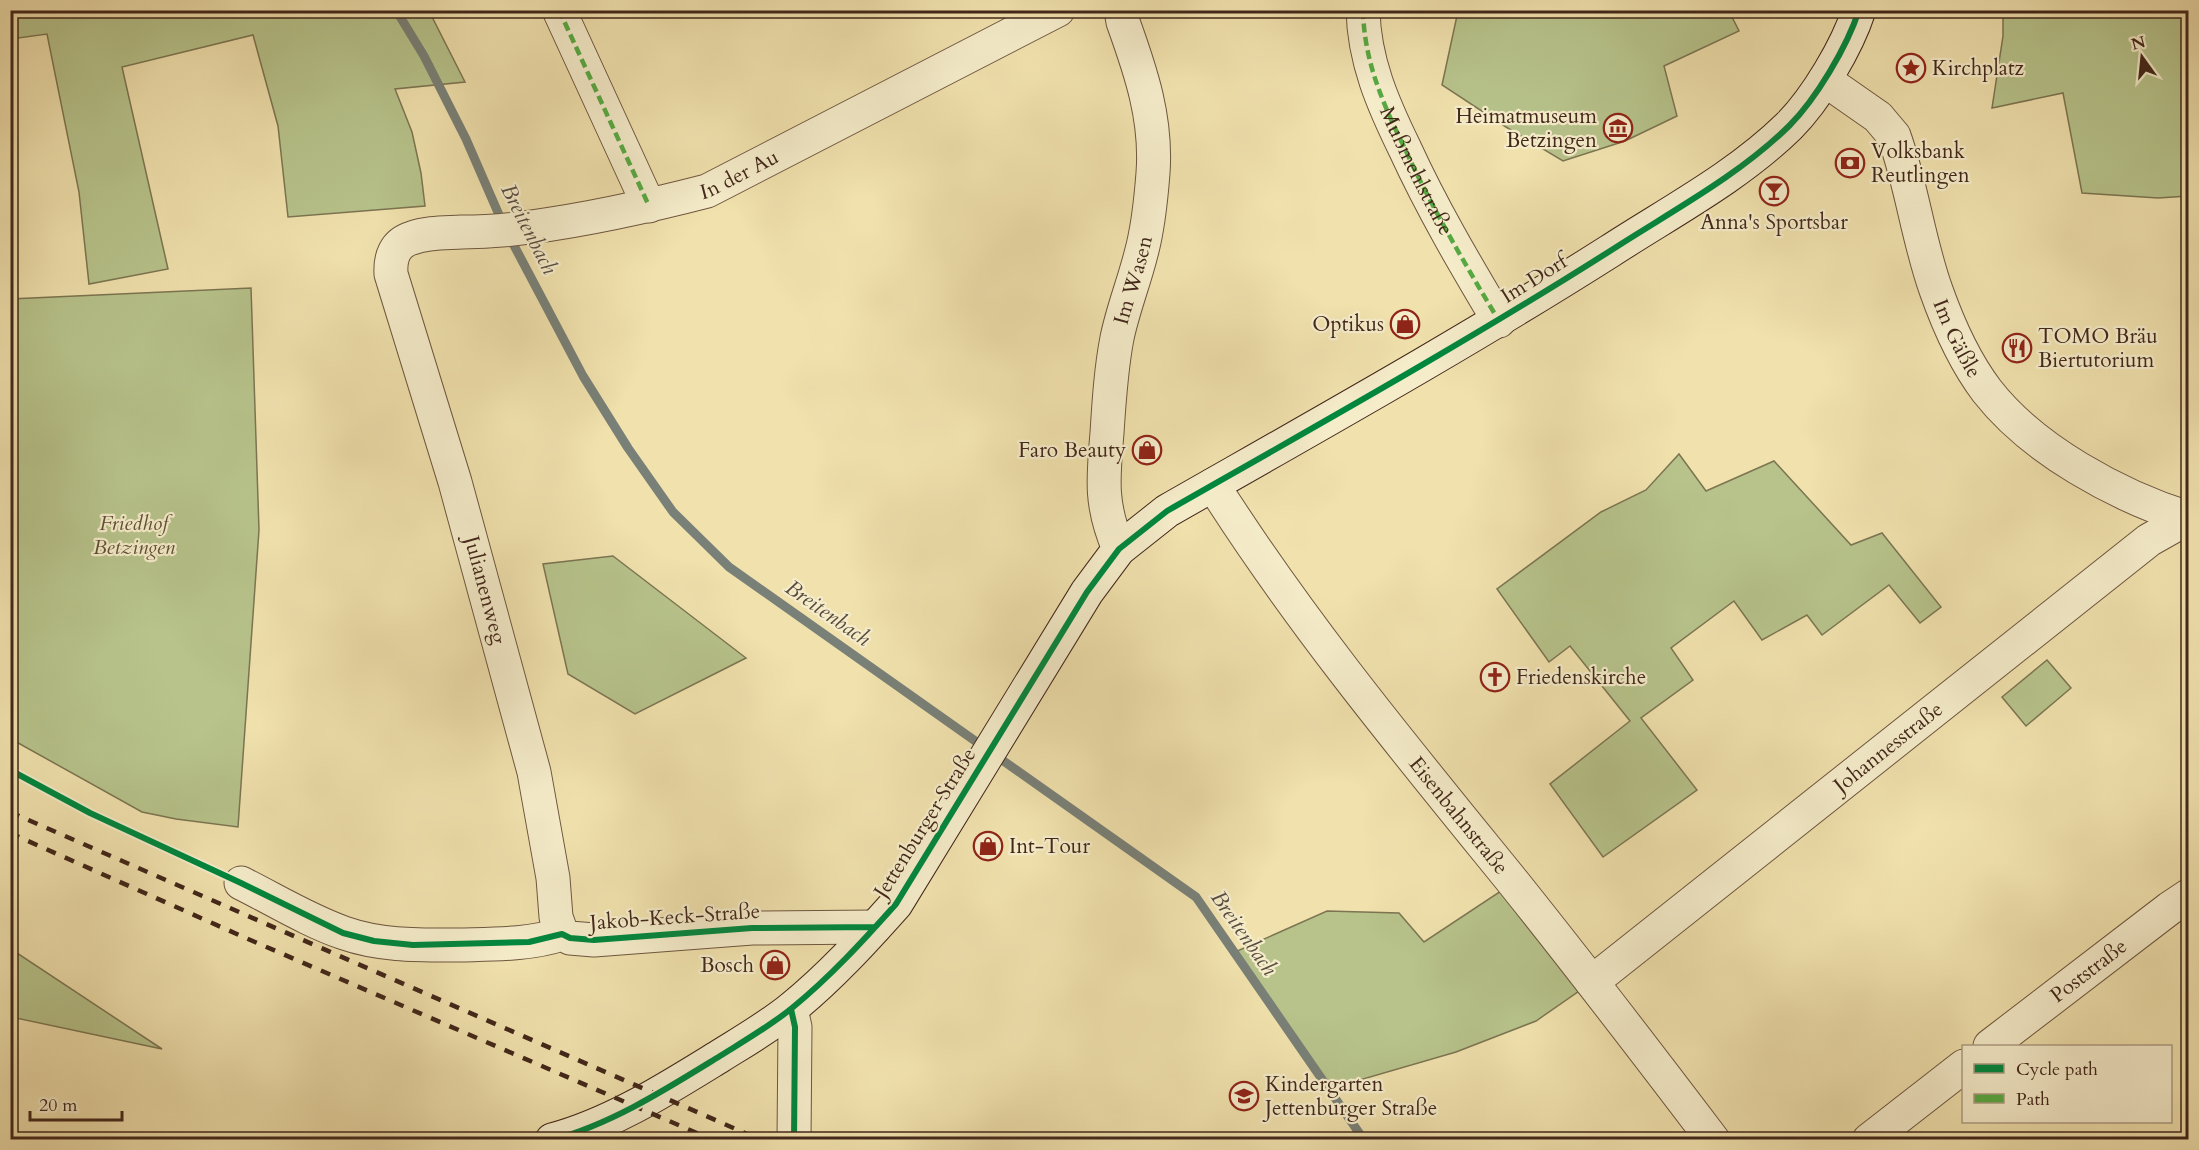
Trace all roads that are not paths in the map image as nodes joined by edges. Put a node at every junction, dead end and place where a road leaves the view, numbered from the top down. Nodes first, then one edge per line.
1 (559, 10) edge
2 (1058, 10) edge
3 (1122, 10) edge
4 (1363, 10) edge
5 (1859, 10) edge
6 (1825, 80) junction
7 (649, 206) junction
8 (394, 252) joint
9 (1499, 321) junction
10 (1213, 485) junction
11 (1167, 511) joint
12 (2188, 518) edge
13 (1119, 549) junction
14 (241, 883) dead end
15 (2188, 896) edge
16 (875, 927) junction
17 (562, 934) junction
18 (1592, 982) junction
19 (791, 1009) junction
20 (1993, 1045) edge
21 (1962, 1068) edge
22 (552, 1140) edge
23 (794, 1140) edge
24 (1713, 1140) edge
25 (1869, 1140) edge

1 - 7 street
2 - 7 street, In der Au
3 - 13 street, Im Wasen
4 - 9 street, Mußmehlstraße
5 - 6 street, Im Dorf
6 - 9 street, Im Dorf
6 - 12 street, Im Gäßle
7 - 8 street, In der Au
8 - 17 street, Julianenweg
9 - 10 street, Im Dorf
10 - 11 street, Im Dorf
10 - 18 street, Eisenbahnstraße
11 - 13 street, Jettenburger Straße
12 - 18 street, Johannesstraße
13 - 16 street, Jettenburger Straße
14 - 17 street, Jakob-Keck-Straße
15 - 20 street, Poststraße
16 - 17 street, Jakob-Keck-Straße
16 - 19 street, Jettenburger Straße
18 - 24 street, Eisenbahnstraße
19 - 22 street, Jettenburger Straße
19 - 23 street
21 - 25 street

